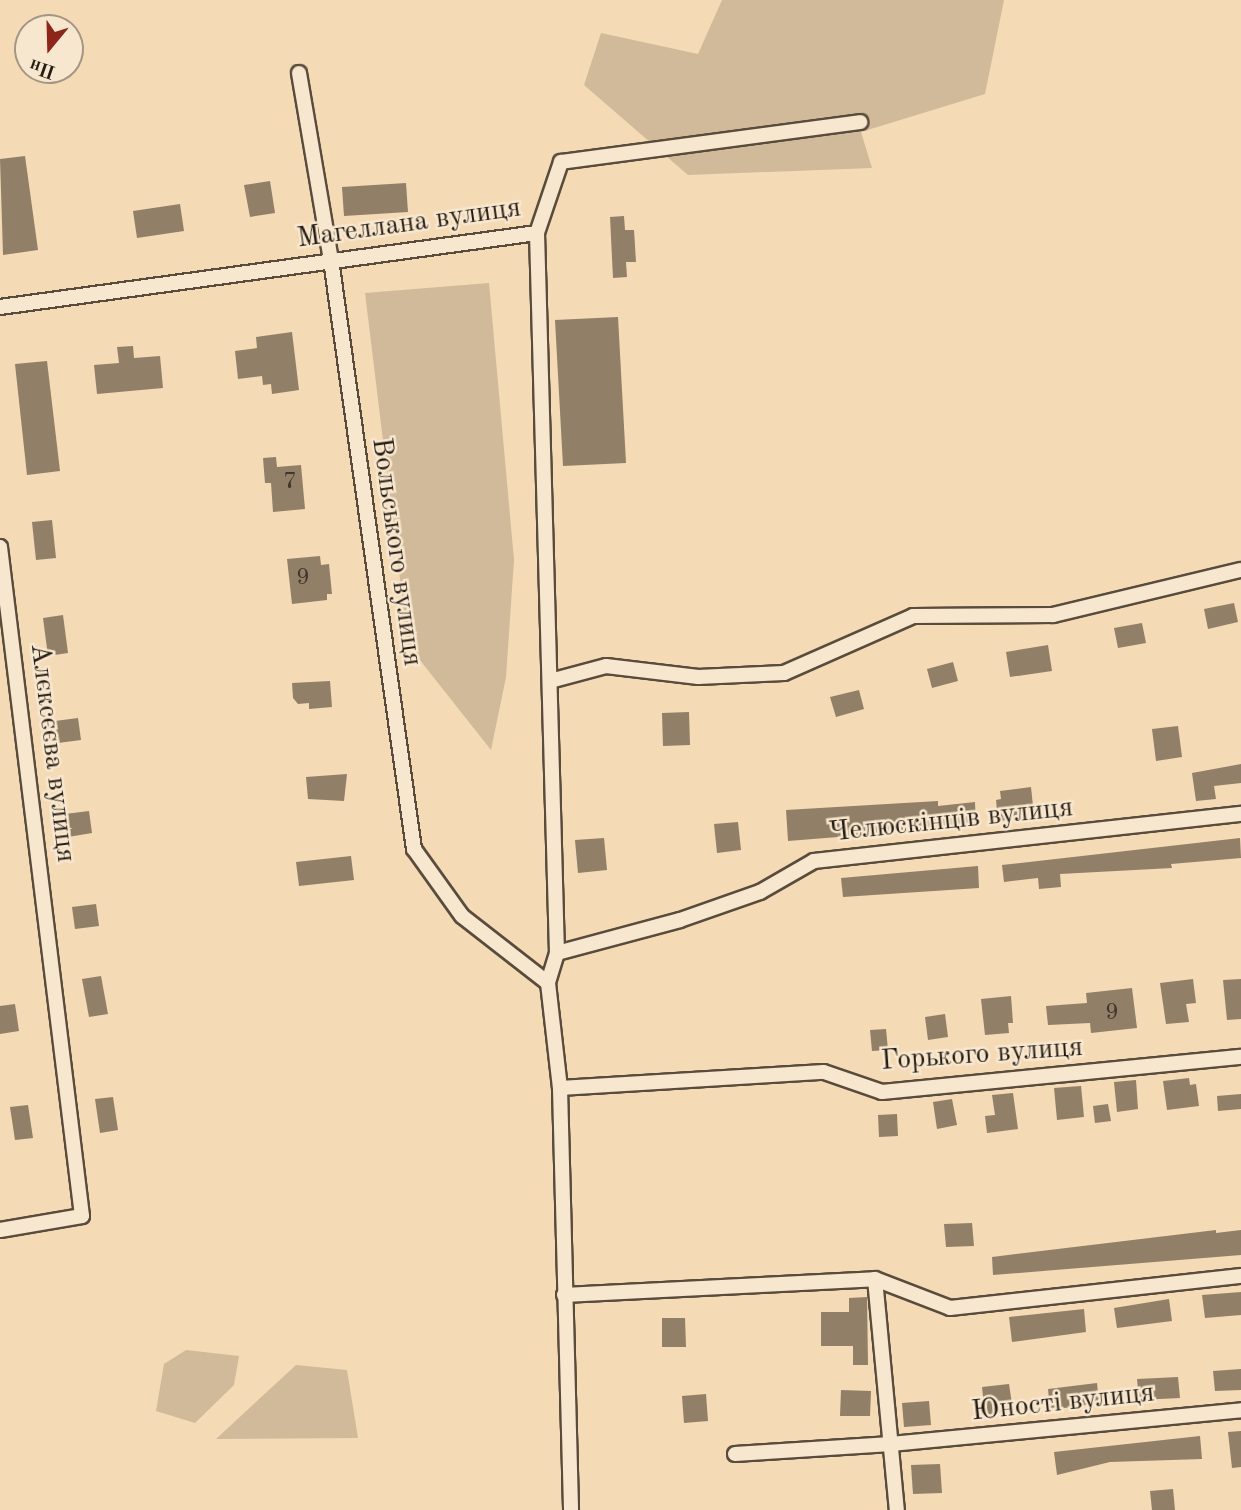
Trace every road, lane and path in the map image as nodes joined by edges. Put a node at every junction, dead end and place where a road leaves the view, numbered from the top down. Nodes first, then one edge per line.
1 (299, 73) dead end
2 (860, 122) dead end
3 (537, 233) junction
4 (331, 261) junction
5 (0, 307) edge
6 (0, 547) edge
7 (1241, 570) edge
8 (550, 681) junction
9 (1241, 814) edge
10 (557, 953) junction
11 (548, 984) junction
12 (1241, 1057) edge
13 (560, 1088) junction
14 (0, 1230) edge
15 (1241, 1276) edge
16 (875, 1279) junction
17 (564, 1295) junction
18 (1241, 1410) edge
19 (891, 1444) junction
20 (735, 1454) dead end
21 (571, 1510) edge
22 (897, 1510) edge

1 - 4 street, Вольського вулиця
2 - 3 street, Магеллана вулиця
3 - 4 street, Магеллана вулиця
3 - 8 street
4 - 5 street, Магеллана вулиця
4 - 11 street, Вольського вулиця
6 - 14 street, Алєксєєва вулиця
7 - 8 street
8 - 10 street
9 - 10 street, Челюскінців вулиця
10 - 11 street
11 - 13 street
12 - 13 street, Горького вулиця
13 - 17 street
15 - 16 street
16 - 17 street
16 - 19 street
17 - 21 street
18 - 19 street, Юності вулиця
19 - 20 street, Юності вулиця
19 - 22 street

